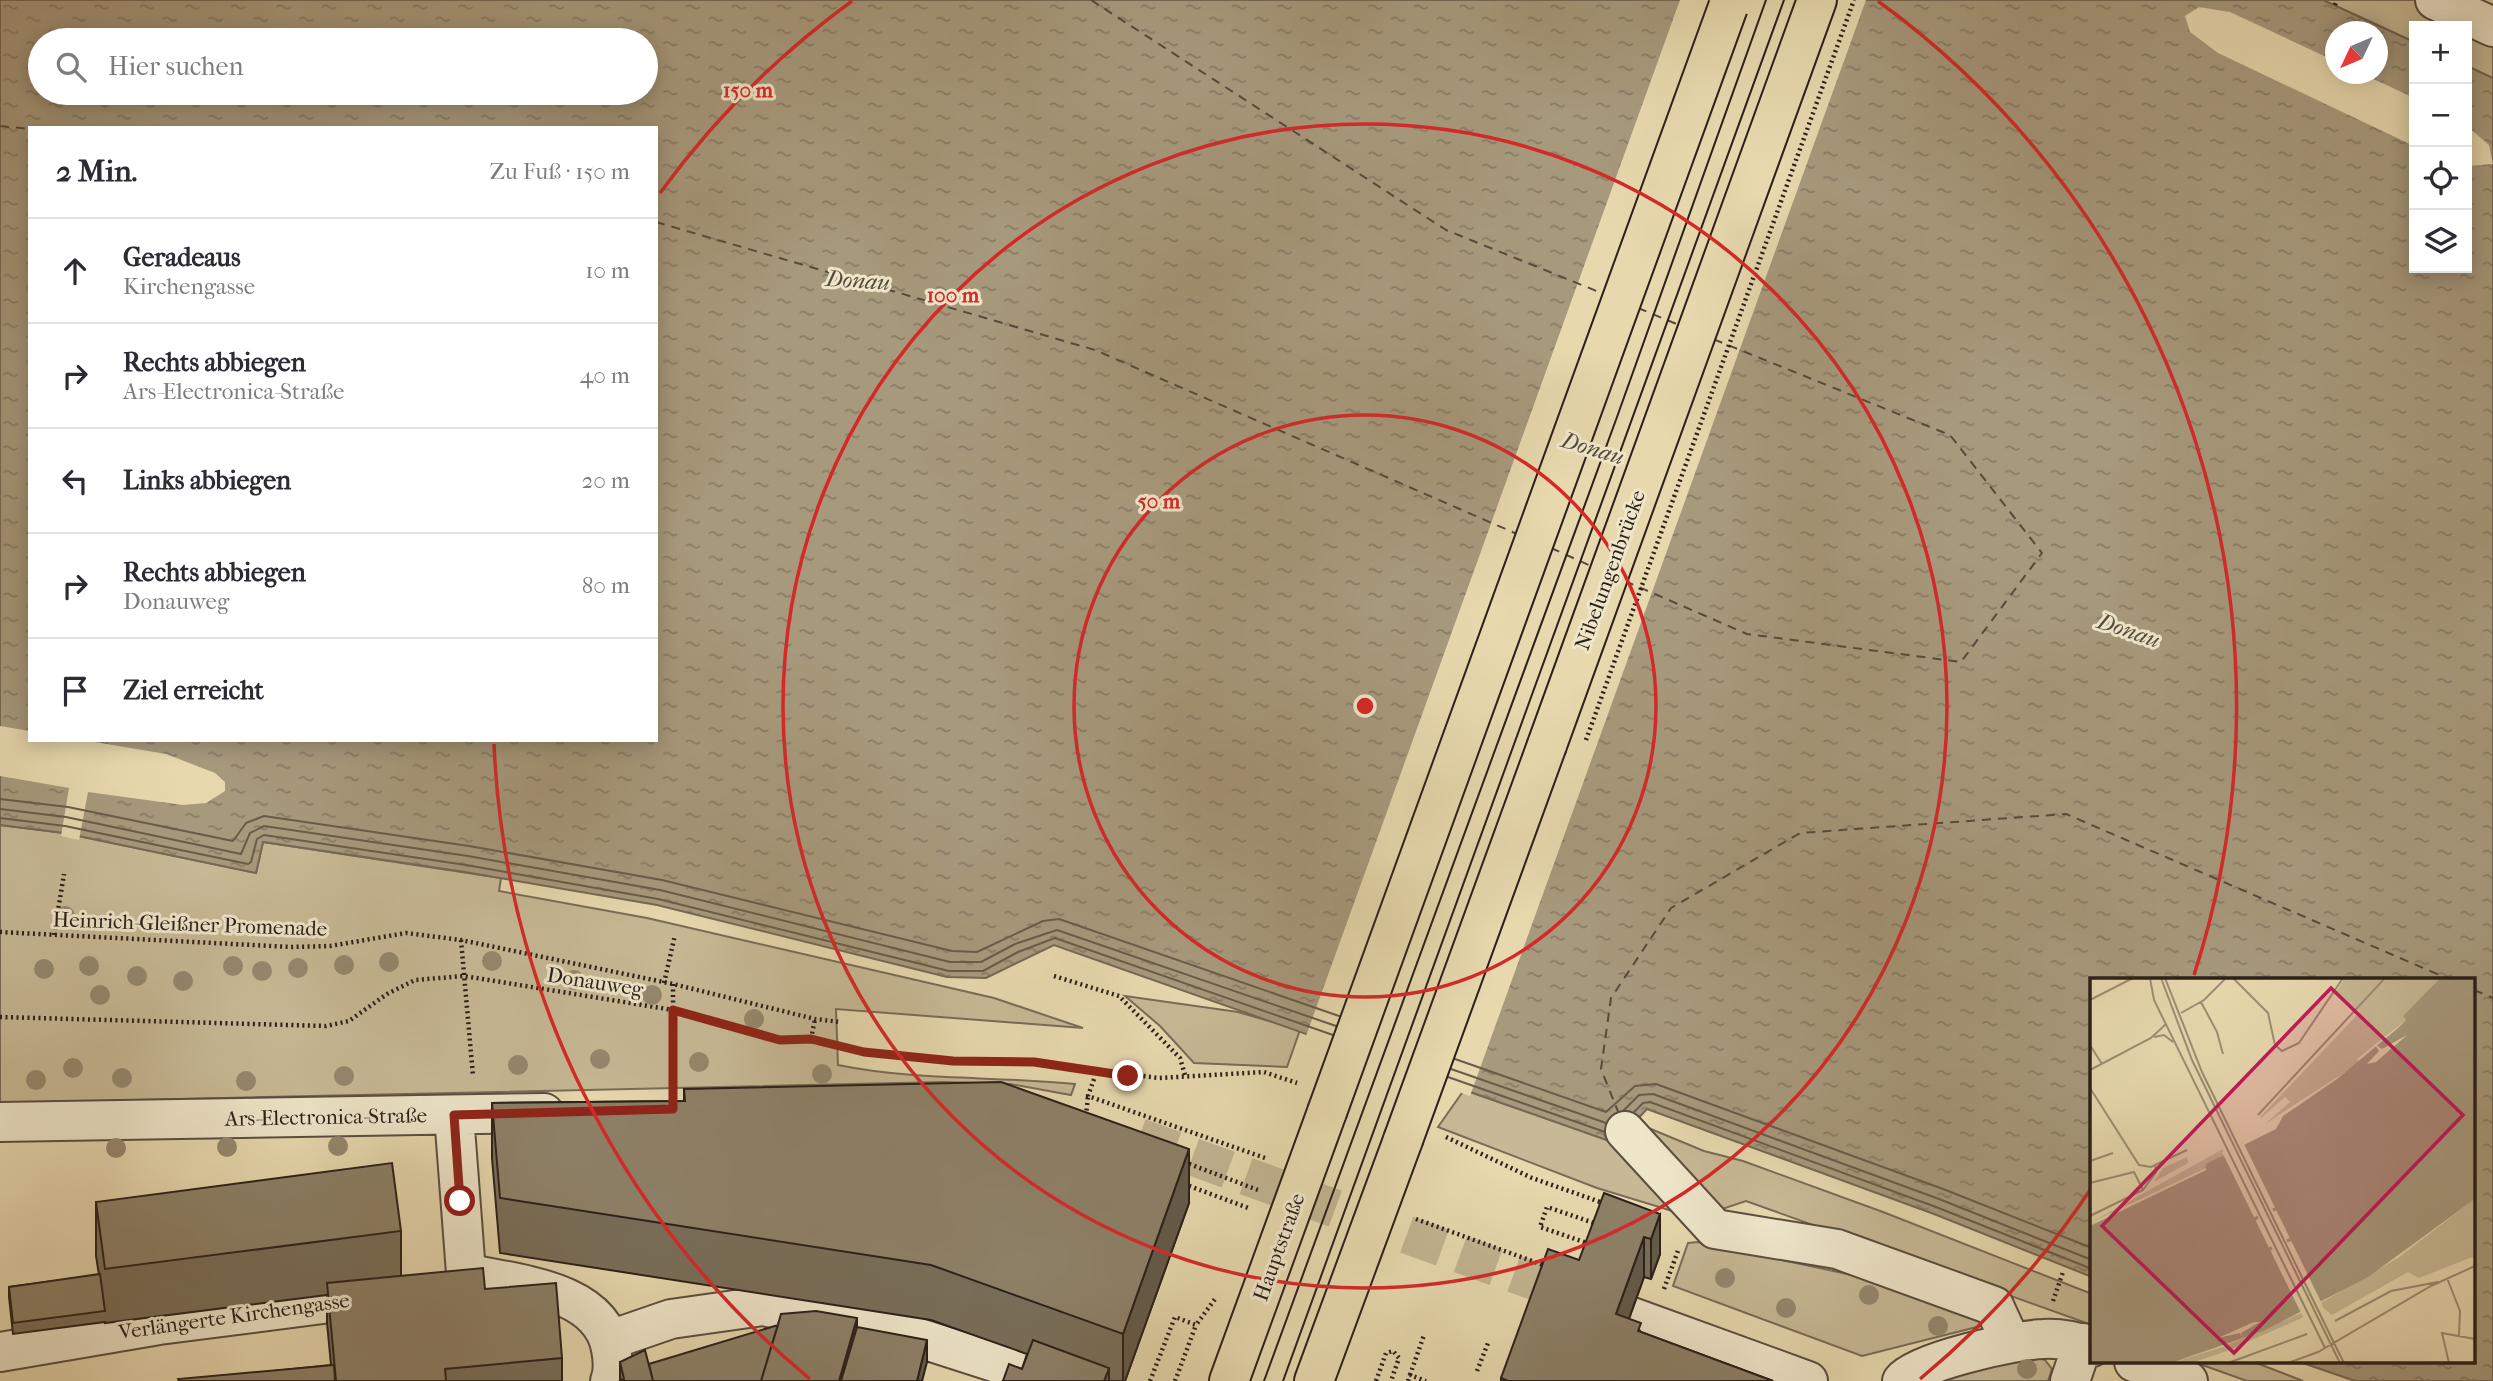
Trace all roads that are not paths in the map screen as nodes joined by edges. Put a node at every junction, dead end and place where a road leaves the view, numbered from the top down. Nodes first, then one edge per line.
1 (1730, 0) edge
2 (1817, 0) edge
3 (2435, 0) edge
4 (2493, 27) edge
5 (581, 1111) edge
6 (465, 1115) junction
7 (0, 1122) edge
8 (1625, 1131) dead end
9 (466, 1273) junction
10 (1632, 1317) edge
11 (610, 1340) junction
12 (2011, 1343) junction
13 (2088, 1345) edge
14 (0, 1352) edge
15 (2140, 1364) edge
16 (610, 1381) edge
17 (1053, 1381) edge
18 (1229, 1381) edge
19 (1314, 1381) edge
20 (1808, 1381) edge
21 (1902, 1381) edge
22 (2070, 1381) edge
23 (2188, 1381) edge

1 - 18 main road, Hauptstraße, bridge
2 - 19 main road, Nibelungenbrücke, bridge
3 - 4 street
5 - 6 street, Ars-Electronica-Straße
6 - 7 street, Ars-Electronica-Straße
6 - 9 street
8 - 12 street
9 - 11 street
9 - 14 street, Verlängerte Kirchengasse
10 - 20 street
11 - 16 street
11 - 17 street
12 - 13 street
12 - 21 street
13 - 22 street
15 - 23 street

